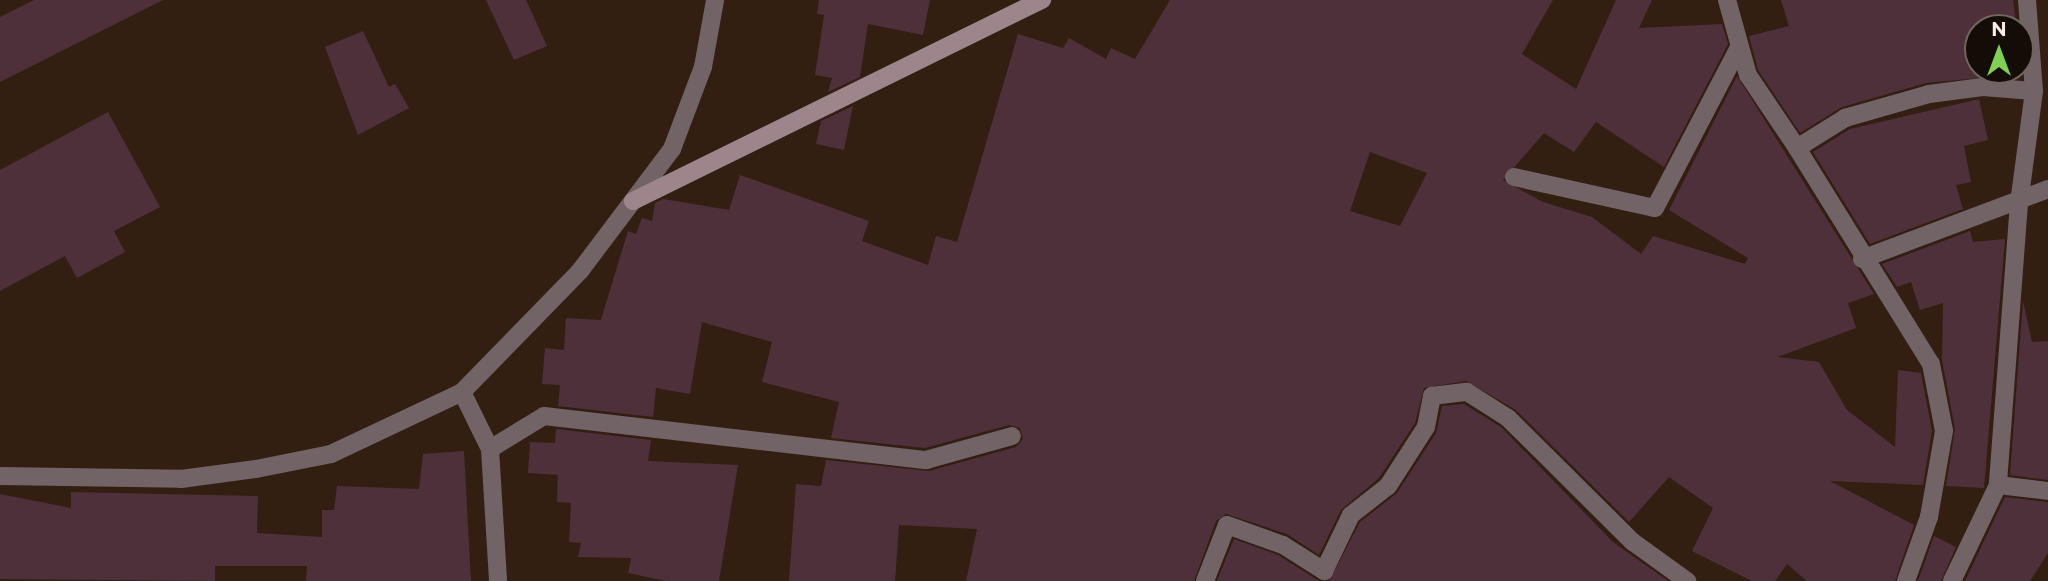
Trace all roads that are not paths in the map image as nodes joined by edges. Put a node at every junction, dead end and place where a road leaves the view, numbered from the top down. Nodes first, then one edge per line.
1 (715, 0) edge
2 (1042, 0) edge
3 (1727, 0) edge
4 (2027, 0) edge
5 (1738, 49) junction
6 (2034, 91) junction
7 (1797, 148) junction
8 (1514, 177) dead end
9 (2048, 189) edge
10 (633, 201) junction
11 (2019, 203) junction
12 (1862, 259) junction
13 (462, 391) junction
14 (1012, 436) dead end
15 (490, 449) junction
16 (0, 476) edge
17 (1998, 485) junction
18 (2048, 491) edge
19 (498, 581) edge
20 (1205, 581) edge
21 (1687, 581) edge
22 (1906, 581) edge
23 (1952, 581) edge

1 - 10 street
2 - 10 street
3 - 5 street
4 - 6 street
5 - 7 street
5 - 8 street
6 - 7 street
6 - 11 street
7 - 12 street
9 - 11 street
10 - 13 street
11 - 12 street
11 - 17 street
12 - 22 street
13 - 15 street
13 - 16 street
14 - 15 street
15 - 19 street
17 - 18 street
17 - 23 street
20 - 21 street

